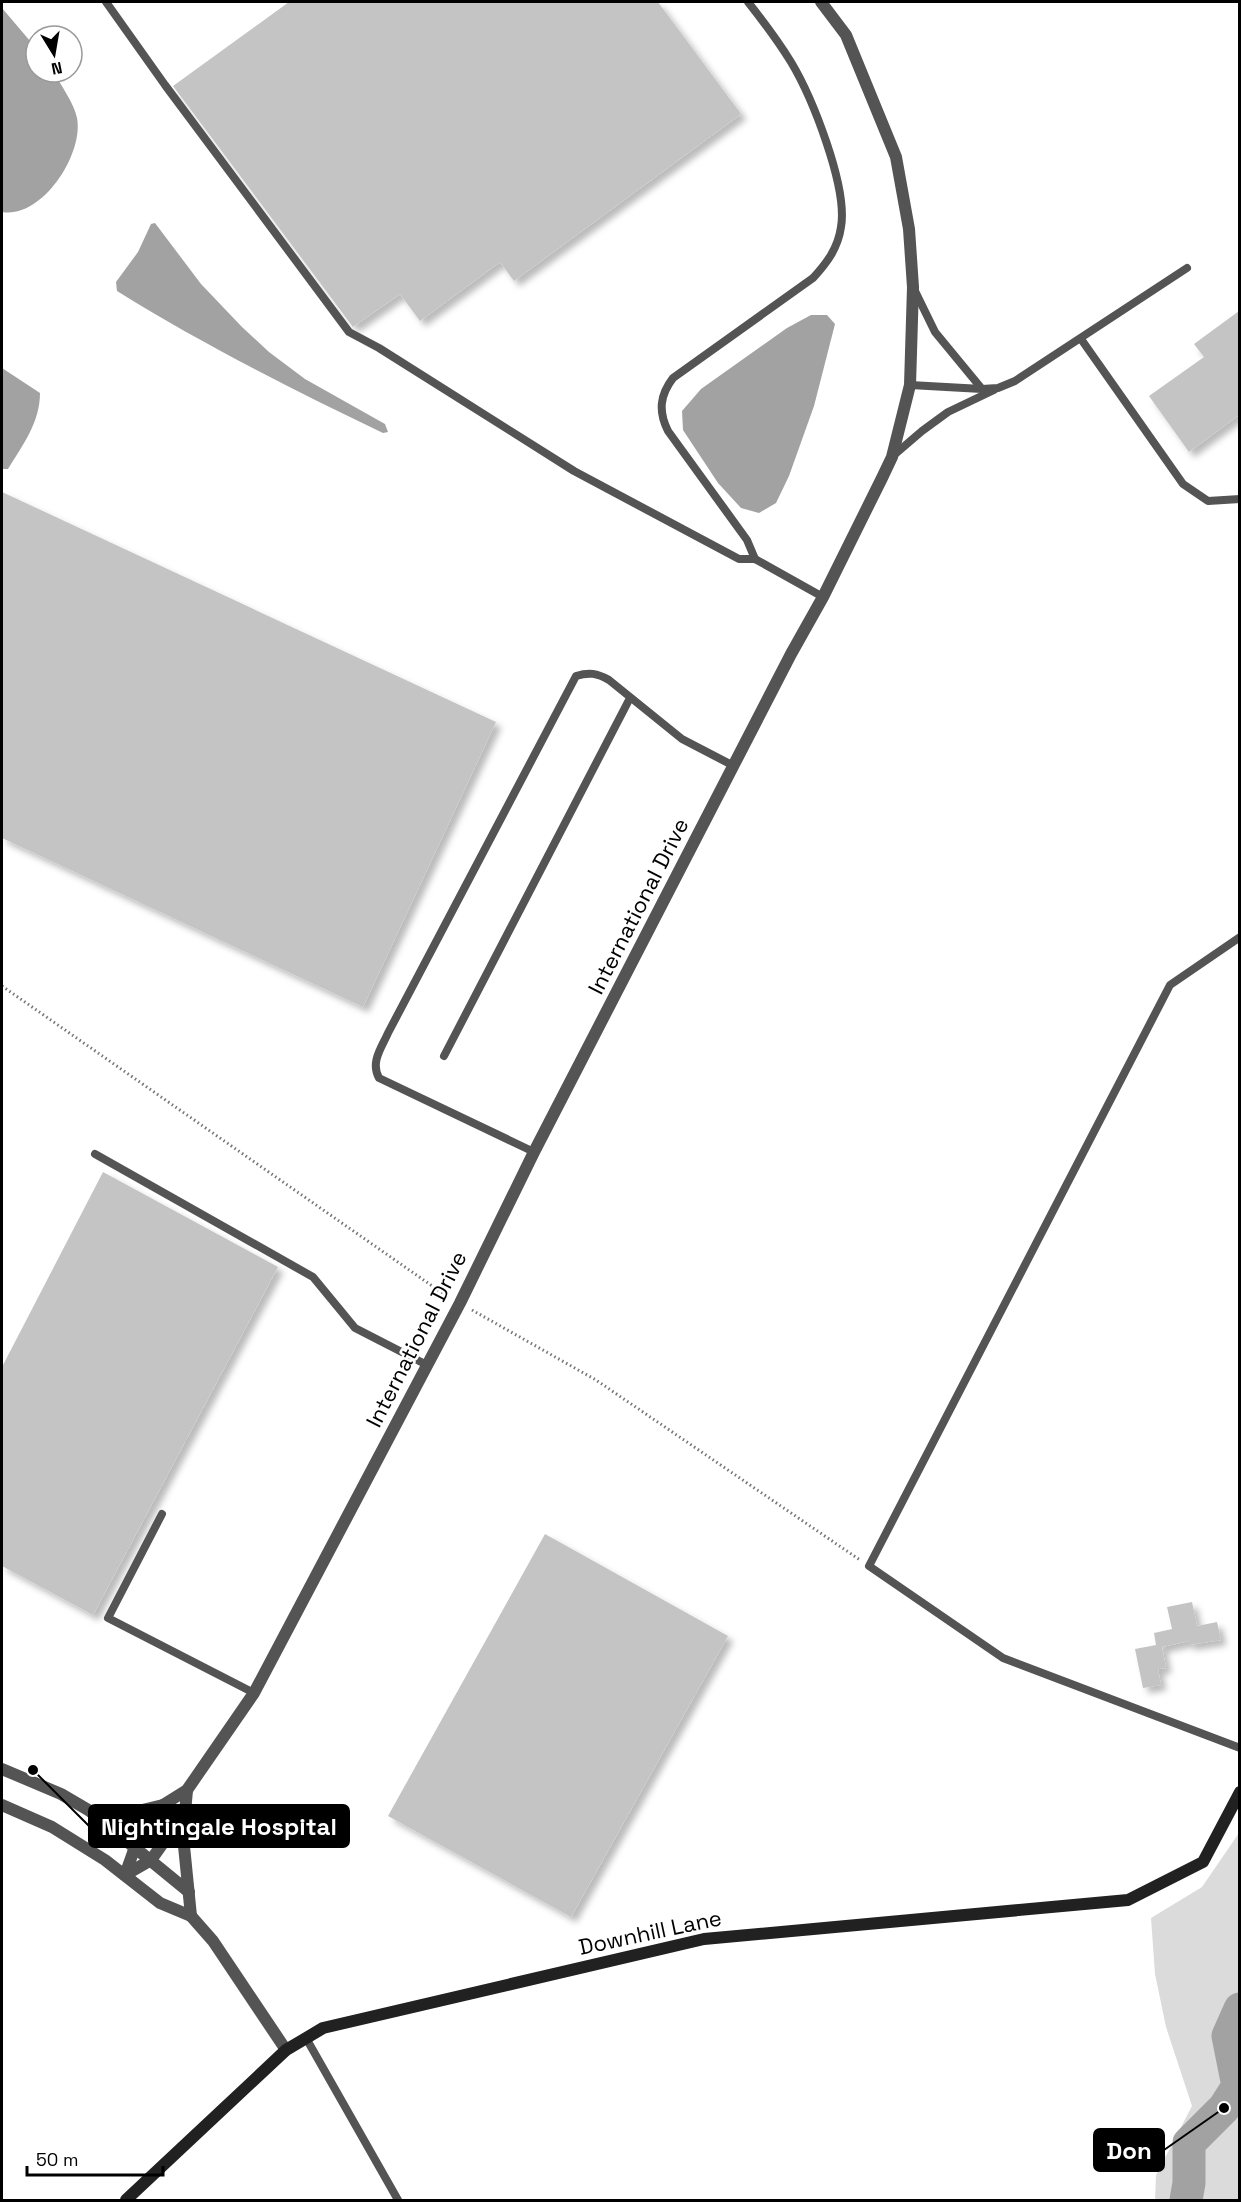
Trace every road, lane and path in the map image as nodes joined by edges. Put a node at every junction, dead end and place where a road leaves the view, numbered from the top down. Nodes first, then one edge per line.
1 (106, 2) edge
2 (748, 2) edge
3 (821, 2) edge
4 (1186, 268) dead end
5 (913, 287) junction
6 (1081, 339) junction
7 (910, 385) junction
8 (982, 388) junction
9 (998, 388) junction
10 (892, 457) junction
11 (1239, 499) edge
12 (755, 559) junction
13 (823, 597) junction
14 (630, 698) junction
15 (734, 766) junction
16 (1239, 937) edge
17 (2, 986) edge
18 (444, 1056) dead end
19 (534, 1152) junction
20 (95, 1154) dead end
21 (442, 1294) dead end
22 (478, 1313) dead end
23 (427, 1365) junction
24 (162, 1514) dead end
25 (868, 1566) junction
26 (254, 1693) junction
27 (1239, 1748) edge
28 (2, 1769) edge
29 (187, 1790) junction
30 (1239, 1792) edge
31 (2, 1805) edge
32 (163, 1805) junction
33 (90, 1811) junction
34 (184, 1815) junction
35 (135, 1847) junction
36 (151, 1860) junction
37 (125, 1875) junction
38 (189, 1892) junction
39 (191, 1916) junction
40 (306, 2038) junction
41 (286, 2050) junction
42 (126, 2200) edge
43 (398, 2200) edge

1 - 12 lane
2 - 12 lane
3 - 5 street, International Drive
4 - 6 lane
5 - 7 street, International Drive
5 - 8 lane
6 - 9 lane
6 - 11 lane
7 - 8 lane
7 - 10 street, International Drive
8 - 9 lane
9 - 10 lane
10 - 13 street, International Drive
12 - 13 lane
13 - 15 street, International Drive
14 - 15 lane
14 - 18 lane
14 - 19 lane
15 - 19 street, International Drive
16 - 25 lane
17 - 21 path
19 - 23 street, International Drive
20 - 23 lane
22 - 25 path
23 - 26 street, International Drive
24 - 26 lane
25 - 27 lane
26 - 29 street, International Drive
28 - 33 street, International Drive
29 - 32 street, International Drive
29 - 34 street, International Drive
30 - 40 street, Downhill Lane
31 - 37 street
32 - 33 street, International Drive
32 - 35 street, International Drive
33 - 35 street, International Drive
34 - 36 street, International Drive
34 - 38 street, International Drive
35 - 36 street, International Drive
35 - 37 street, International Drive
36 - 37 street, International Drive
36 - 38 street, International Drive
37 - 39 street
38 - 39 street, International Drive
39 - 41 street
40 - 41 street, Downhill Lane
40 - 43 lane
41 - 42 street, Downhill Lane

